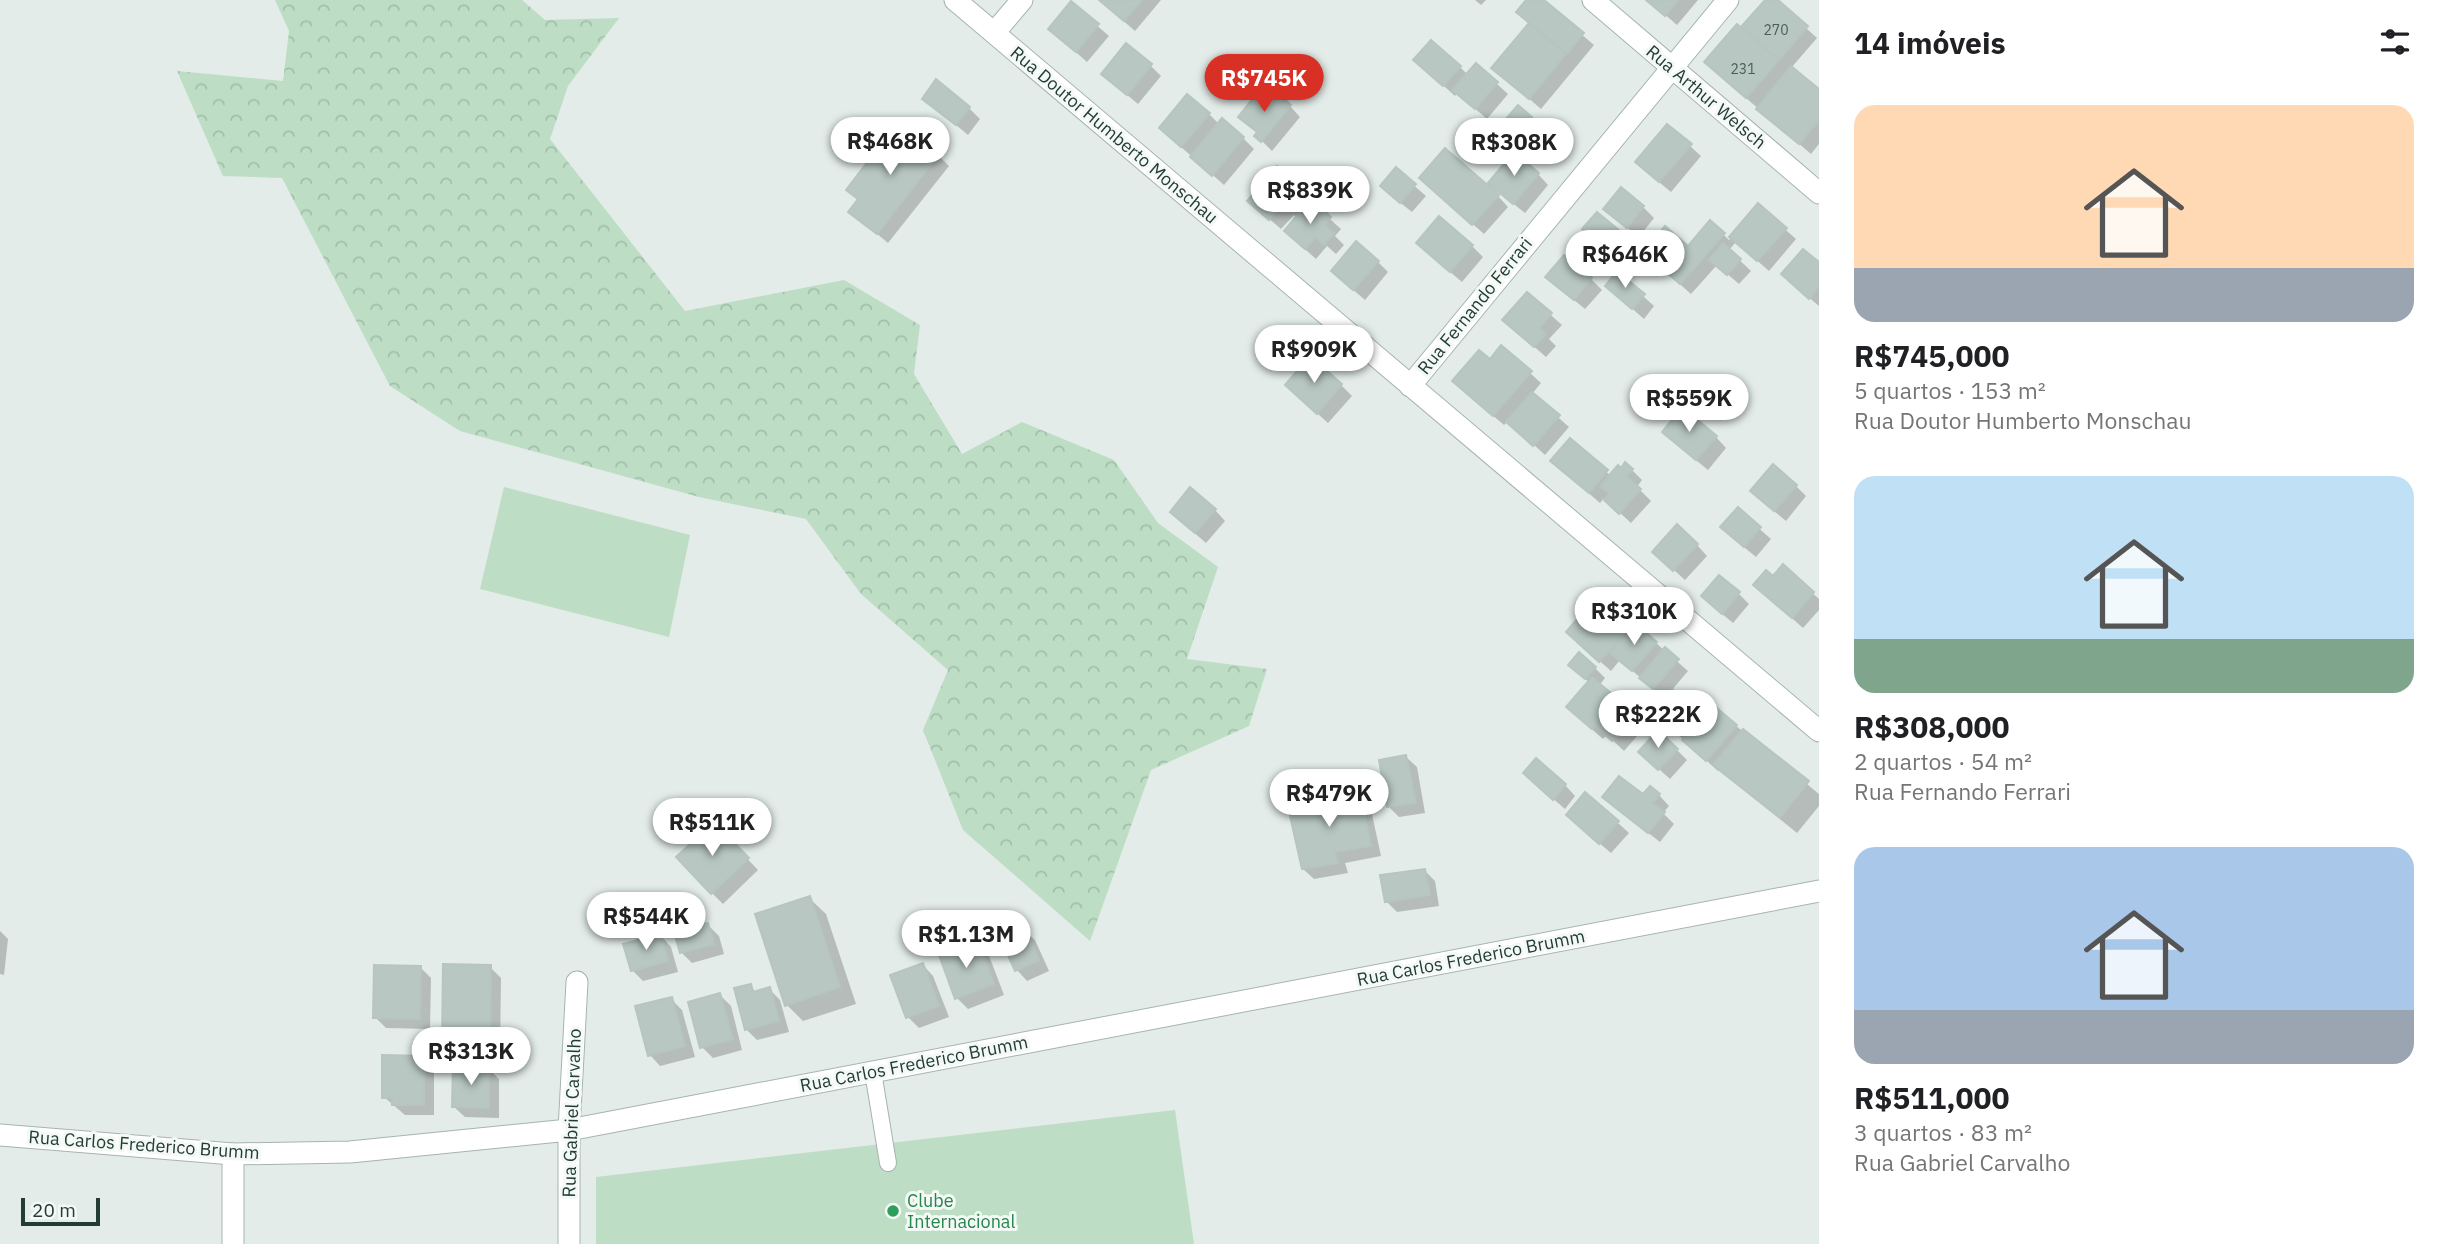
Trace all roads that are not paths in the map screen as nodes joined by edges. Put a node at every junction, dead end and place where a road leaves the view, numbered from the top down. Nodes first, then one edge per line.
1 (955, 0) edge
2 (1022, 0) edge
3 (1592, 0) edge
4 (1728, 0) edge
5 (994, 33) junction
6 (1671, 68) junction
7 (1819, 193) edge
8 (1410, 386) junction
9 (1819, 731) edge
10 (1819, 891) edge
11 (577, 982) dead end
12 (873, 1072) junction
13 (569, 1130) junction
14 (0, 1135) edge
15 (233, 1154) junction
16 (888, 1163) dead end
17 (233, 1244) edge
18 (569, 1244) edge

1 - 5 street, Rua Doutor Humberto Monschau
2 - 5 street
3 - 6 street, Rua Arthur Welsch
4 - 6 street, Rua Fernando Ferrari
5 - 8 street, Rua Doutor Humberto Monschau
6 - 7 street, Rua Arthur Welsch
6 - 8 street, Rua Fernando Ferrari
8 - 9 street, Rua Doutor Humberto Monschau
10 - 12 street, Rua Carlos Frederico Brumm
11 - 13 street, Rua Gabriel Carvalho
12 - 13 street, Rua Carlos Frederico Brumm
12 - 16 lane
13 - 15 street, Rua Carlos Frederico Brumm
13 - 18 street, Rua Gabriel Carvalho
14 - 15 street, Rua Carlos Frederico Brumm
15 - 17 street

